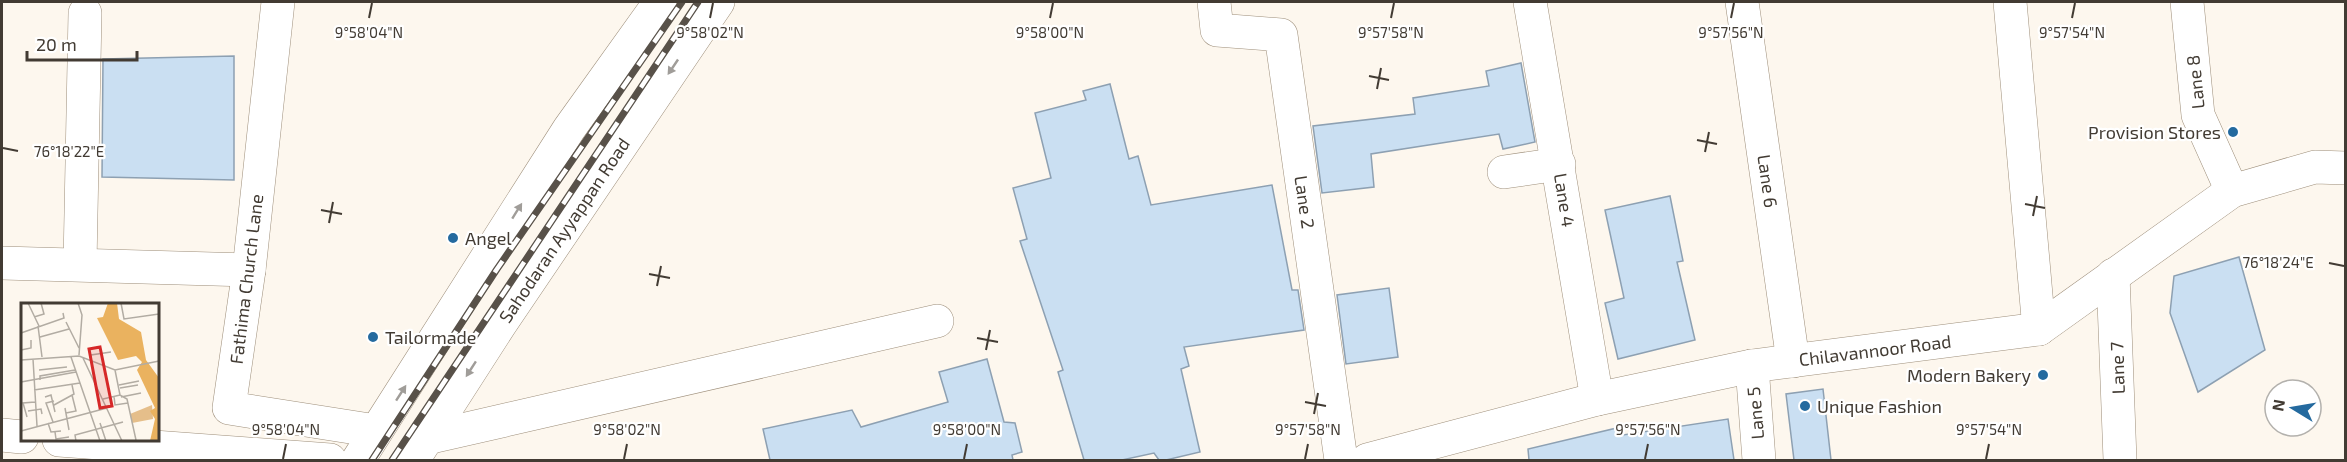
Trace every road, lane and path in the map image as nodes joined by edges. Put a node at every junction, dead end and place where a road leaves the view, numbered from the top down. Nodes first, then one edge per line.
1 (278, 2) edge
2 (660, 2) edge
3 (718, 2) edge
4 (1214, 2) edge
5 (1530, 2) edge
6 (1742, 2) edge
7 (2010, 2) edge
8 (2187, 2) edge
9 (85, 13) dead end
10 (1559, 164) junction
11 (2346, 168) edge
12 (1504, 172) dead end
13 (2232, 191) junction
14 (2, 263) edge
15 (80, 264) junction
16 (249, 270) junction
17 (2113, 275) junction
18 (936, 321) dead end
19 (2039, 329) junction
20 (1793, 361) junction
21 (1752, 366) junction
22 (1597, 399) junction
23 (376, 431) junction
24 (2, 435) edge
25 (21, 437) edge
26 (73, 441) edge
27 (420, 449) edge
28 (330, 460) edge
29 (358, 460) edge
30 (1341, 460) edge
31 (1369, 460) edge
32 (1759, 460) edge
33 (2120, 460) edge

1 - 16 street, Fathima Church Lane
23 -> 2 street
3 -> 27 street, Sahodaran Ayyappan Road
4 - 30 street, Lane 2
5 - 10 street, Lane 4
6 - 20 street, Lane 6
7 - 19 street
8 - 13 street, Lane 8
9 - 15 street
10 - 12 street
10 - 22 street, Lane 4
11 - 13 street, Chilavannoor Road
13 - 17 street, Chilavannoor Road
14 - 15 street
15 - 16 street
16 - 23 street, Fathima Church Lane
17 - 19 street, Chilavannoor Road
17 - 33 street, Lane 7
18 - 27 street
19 - 20 street, Chilavannoor Road
20 - 21 street, Chilavannoor Road
21 - 22 street, Chilavannoor Road
21 - 32 street, Lane 5
22 - 31 street, Chilavannoor Road
23 - 29 street
24 - 25 street
26 - 28 street

